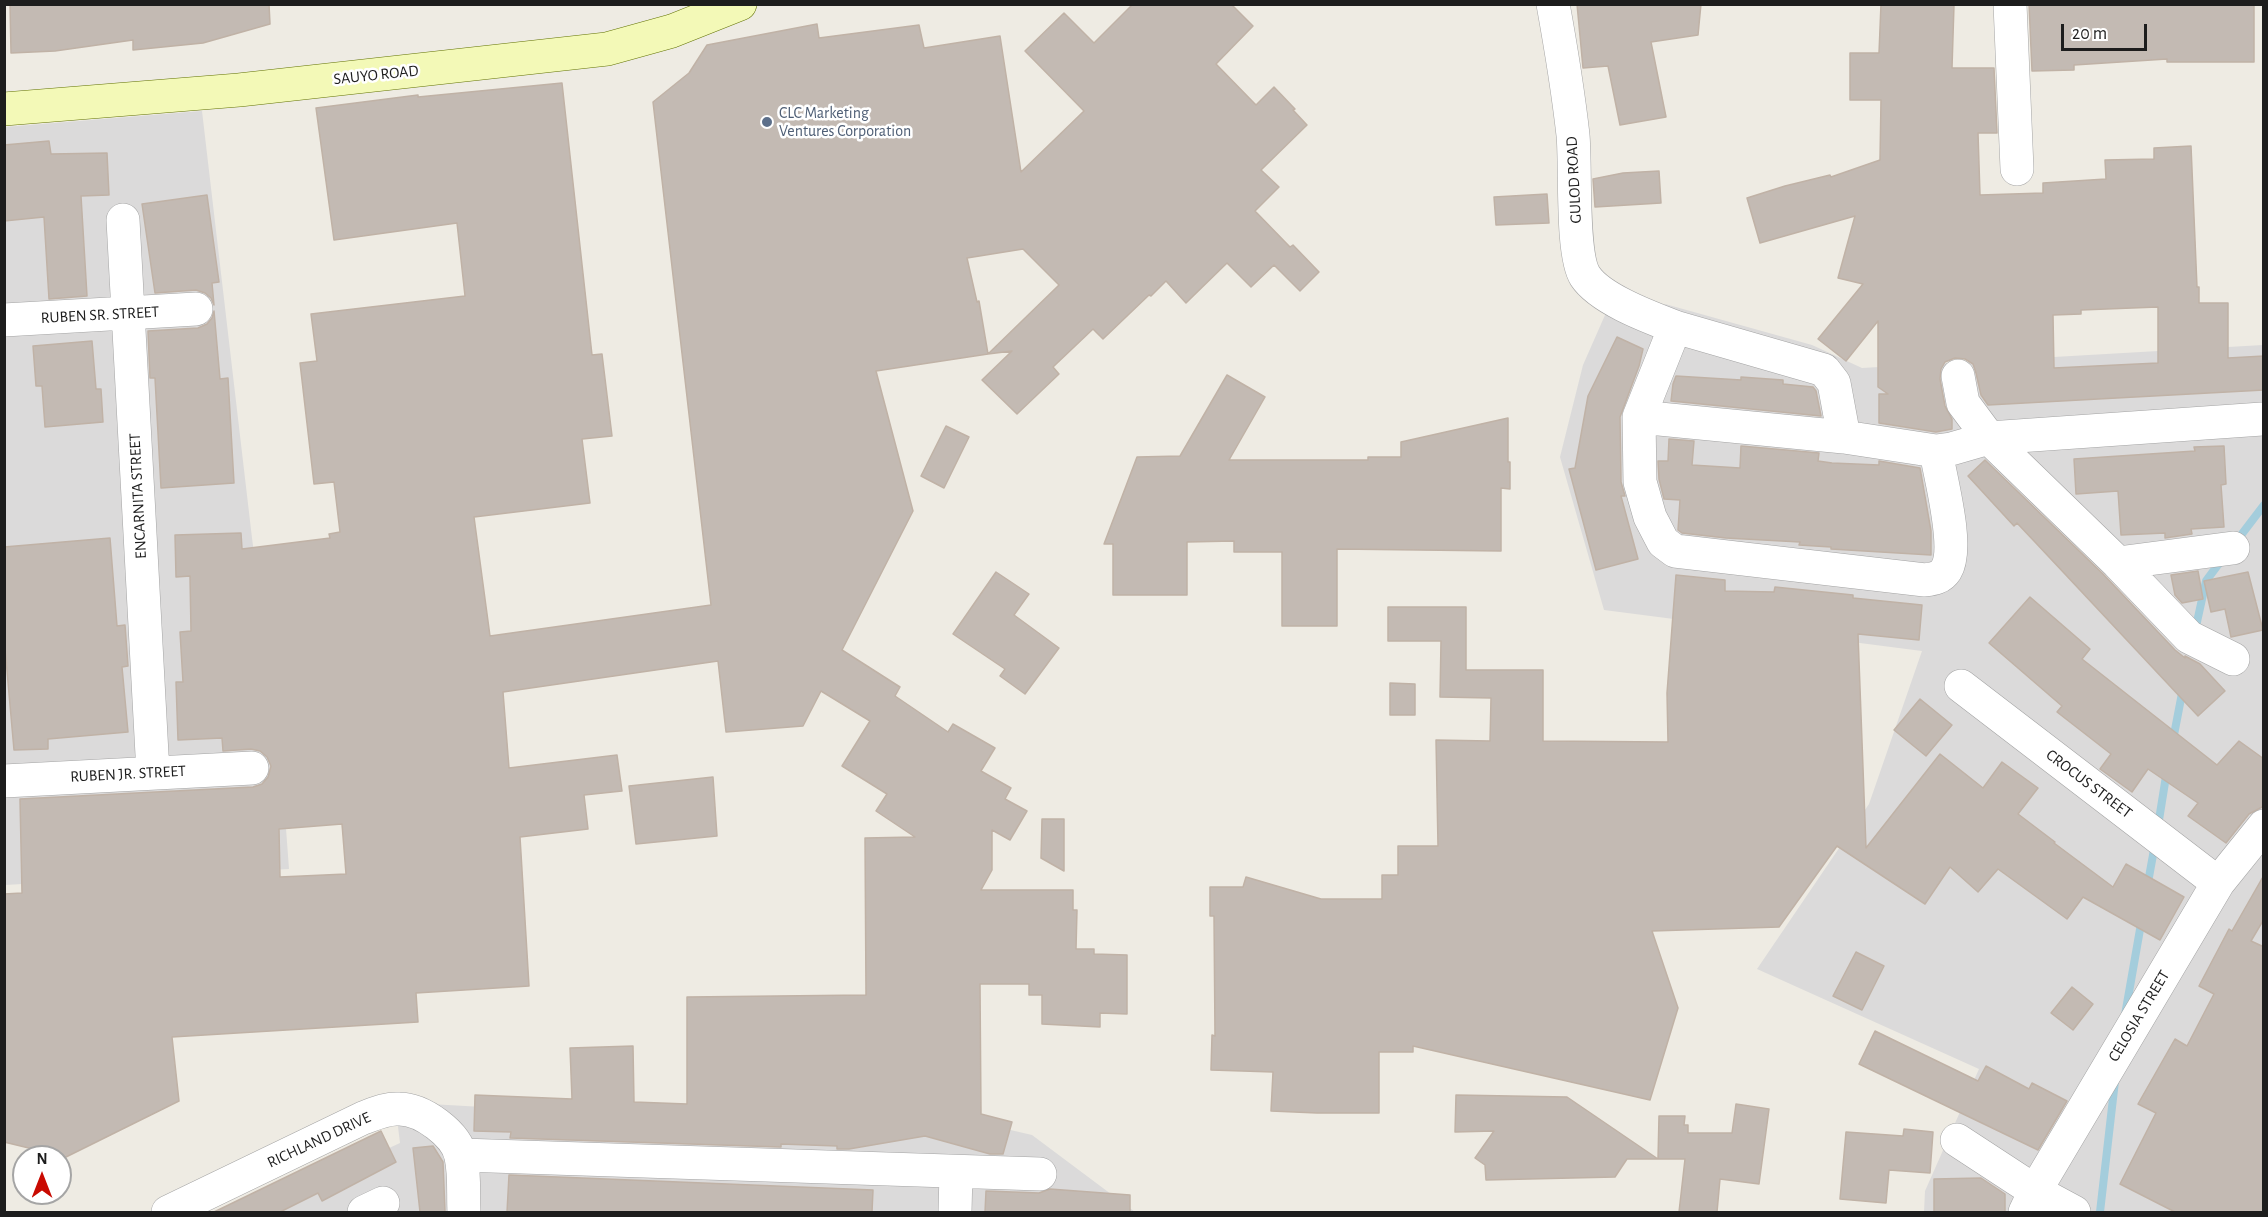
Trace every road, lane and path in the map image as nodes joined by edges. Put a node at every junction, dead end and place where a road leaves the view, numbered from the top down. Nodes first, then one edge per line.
1 (740, 4) edge
2 (1553, 4) edge
3 (2010, 4) edge
4 (4, 109) edge
5 (2017, 169) dead end
6 (123, 220) dead end
7 (196, 309) dead end
8 (128, 313) junction
9 (4, 320) edge
10 (1664, 323) junction
11 (1958, 376) dead end
12 (1639, 417) junction
13 (2262, 419) edge
14 (1844, 437) junction
15 (1989, 438) junction
16 (1936, 451) junction
17 (2233, 548) dead end
18 (2118, 563) junction
19 (2233, 659) dead end
20 (1961, 686) dead end
21 (252, 768) dead end
22 (153, 773) junction
23 (4, 781) edge
24 (2264, 826) edge
25 (2218, 883) junction
26 (1958, 1140) dead end
27 (461, 1155) junction
28 (956, 1172) junction
29 (1040, 1174) dead end
30 (2030, 1202) edge
31 (168, 1212) edge
32 (464, 1212) edge
33 (955, 1212) edge
34 (2074, 1212) edge

1 - 4 main road, SAUYO ROAD
2 - 10 street, GULOD ROAD
3 - 5 street
6 - 8 street, ENCARNITA STREET
7 - 8 street, RUBEN SR. STREET
8 - 9 street, RUBEN SR. STREET
8 - 22 street, ENCARNITA STREET
10 - 12 street
10 - 14 street, GULOD ROAD
11 - 15 street
12 - 14 street
12 - 16 street
13 - 15 street
14 - 16 street
15 - 16 street
15 - 18 street
17 - 18 street
18 - 19 street
20 - 25 street, CROCUS STREET
21 - 22 street, RUBEN JR. STREET
22 - 23 street, RUBEN JR. STREET
24 - 25 street, CELOSIA STREET
25 - 30 street, CELOSIA STREET
26 - 30 street
27 - 28 street
27 - 31 street, RICHLAND DRIVE
27 - 32 street
28 - 29 street
28 - 33 street
30 - 34 street

